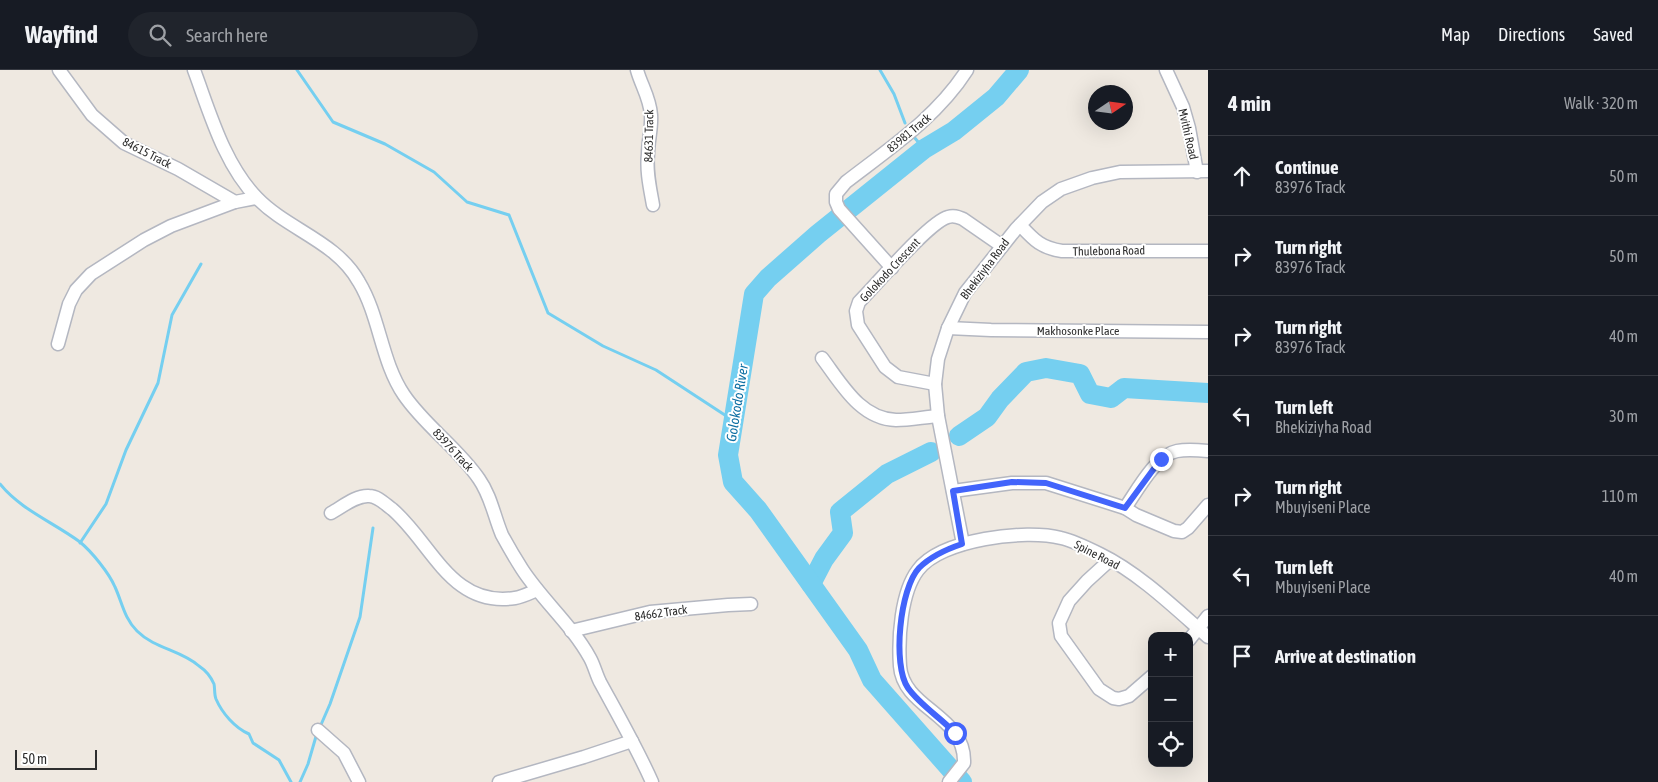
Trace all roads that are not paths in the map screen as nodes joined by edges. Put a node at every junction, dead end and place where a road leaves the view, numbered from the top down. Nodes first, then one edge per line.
1 (59, 70) edge
2 (194, 70) edge
3 (637, 70) edge
4 (968, 70) edge
5 (1166, 70) edge
6 (1202, 172) edge
7 (256, 198) junction
8 (235, 202) junction
9 (653, 205) dead end
10 (1020, 225) junction
11 (1002, 246) junction
12 (1208, 251) edge
13 (892, 268) junction
14 (948, 328) junction
15 (1208, 332) edge
16 (58, 344) dead end
17 (822, 358) dead end
18 (935, 384) junction
19 (938, 416) junction
20 (1208, 451) edge
21 (953, 491) junction
22 (1208, 505) edge
23 (1125, 508) junction
24 (331, 513) dead end
25 (962, 544) junction
26 (1110, 560) junction
27 (536, 590) junction
28 (752, 604) dead end
29 (1208, 616) edge
30 (571, 632) junction
31 (1204, 633) edge
32 (1151, 677) edge
33 (318, 730) dead end
34 (632, 741) junction
35 (359, 782) edge
36 (499, 782) edge
37 (652, 782) edge
38 (949, 782) edge

1 - 8 street, 84615 Track
2 - 7 street, 83976 Track
3 - 9 street, 84631 Track
4 - 13 street, 83981 Track
5 - 6 street, Mvithi Road
6 - 10 street, Bhekiziyha Road
7 - 8 street
7 - 27 street, 83976 Track
8 - 16 street
10 - 11 street, Bhekiziyha Road
10 - 12 street, Thulebona Road
11 - 13 street, Golokodo Crescent
11 - 14 street, Bhekiziyha Road
13 - 18 street, Golokodo Crescent
14 - 15 street, Makhosonke Place
14 - 18 street, Bhekiziyha Road
17 - 19 street
18 - 19 street, Bhekiziyha Road
19 - 21 street, Bhekiziyha Road
20 - 23 street
21 - 23 street
21 - 25 street, Bhekiziyha Road
22 - 23 street
24 - 27 street
25 - 26 street, Spine Road
25 - 38 street
26 - 31 street, Spine Road
26 - 32 street
27 - 30 street, 83976 Track
28 - 30 street, 84662 Track
29 - 31 street
30 - 34 street, 83976 Track
33 - 35 street
34 - 36 street
34 - 37 street, 83976 Track

